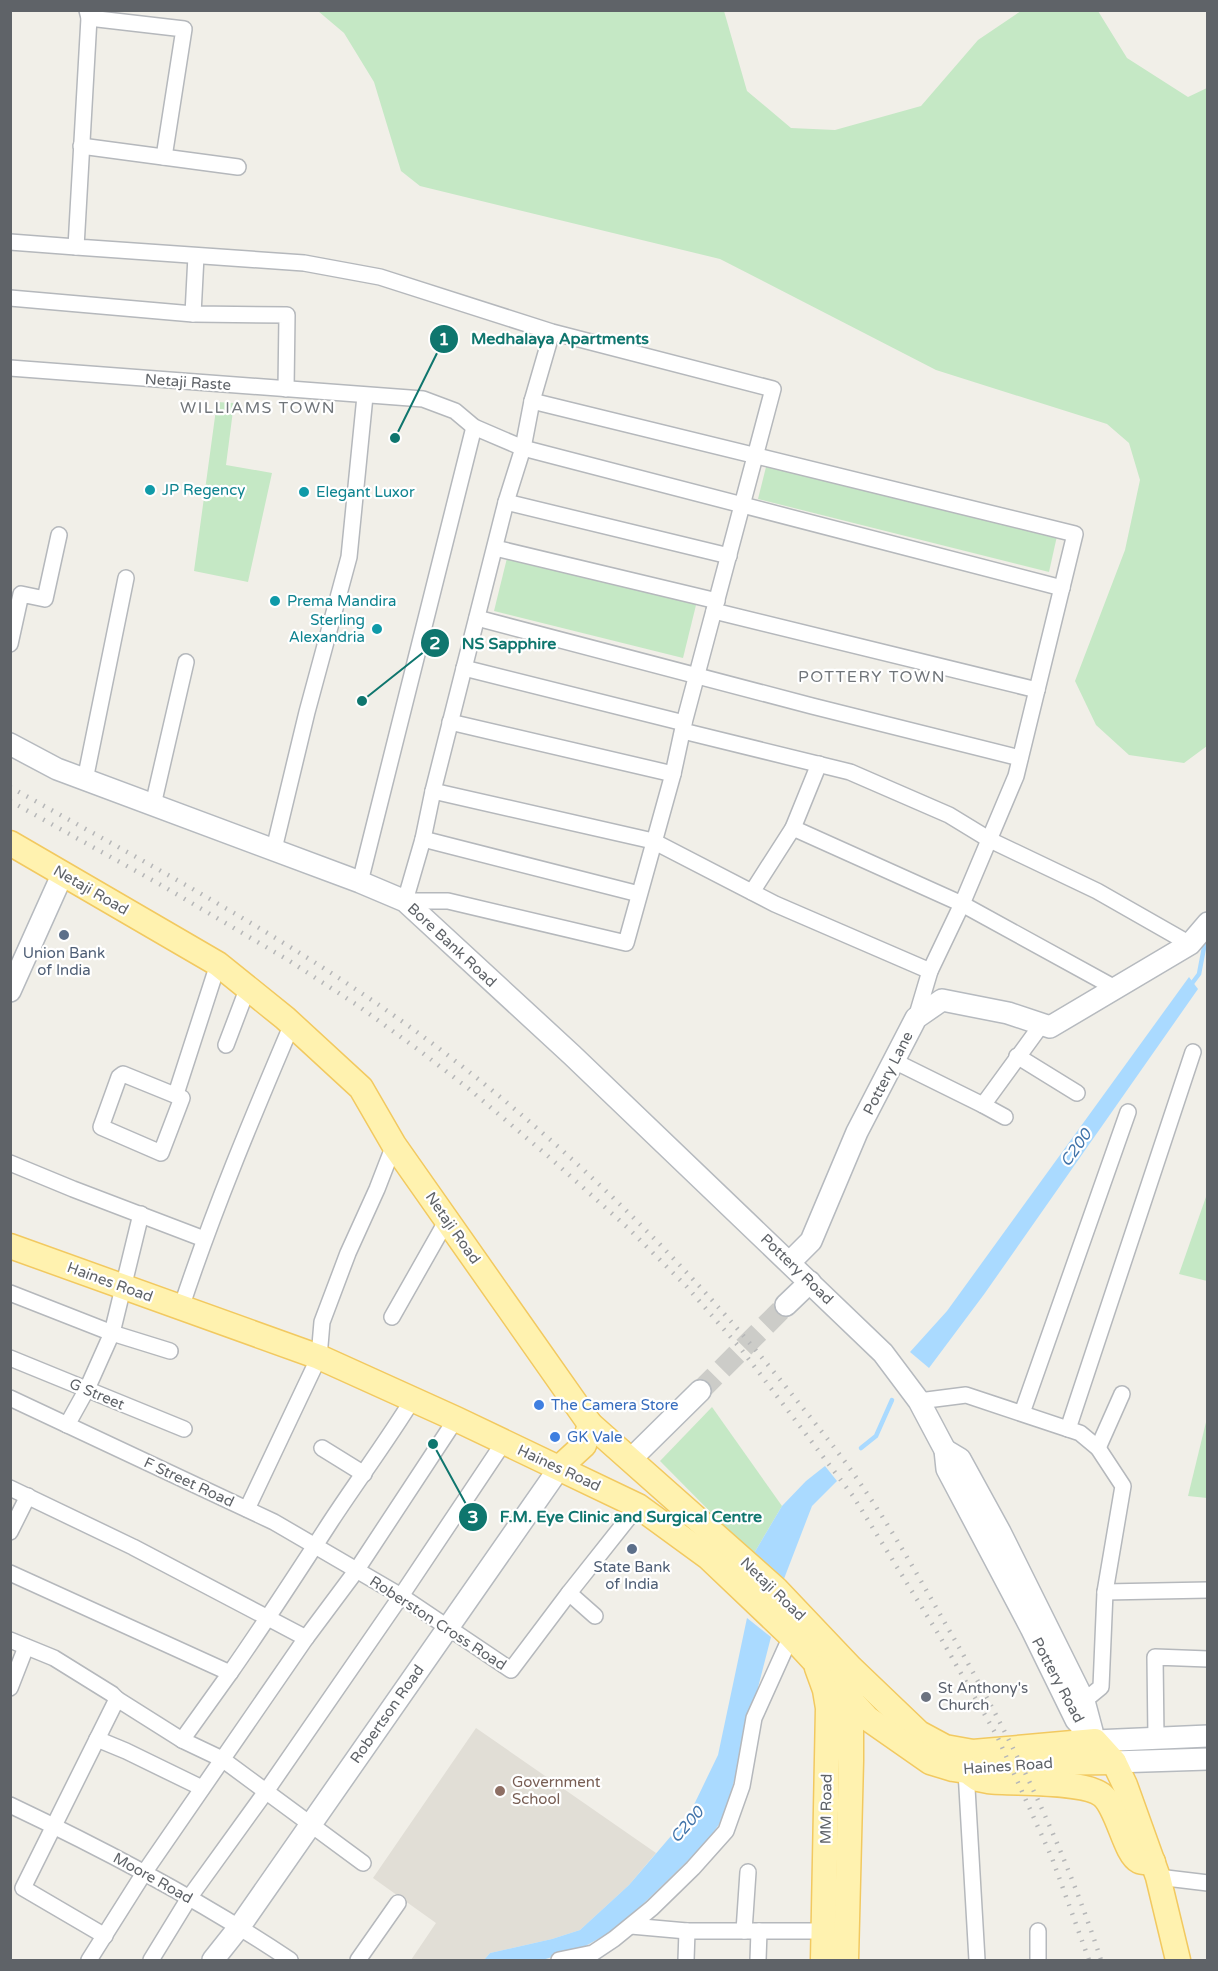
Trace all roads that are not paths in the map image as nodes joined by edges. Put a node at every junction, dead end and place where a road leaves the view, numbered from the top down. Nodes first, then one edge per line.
1 (88, 14) edge
2 (81, 146) junction
3 (164, 157) junction
4 (238, 167) dead end
5 (10, 242) edge
6 (76, 247) junction
7 (196, 256) junction
8 (10, 298) edge
9 (193, 314) junction
10 (552, 332) junction
11 (10, 368) edge
12 (286, 389) junction
13 (366, 396) junction
14 (532, 402) junction
15 (474, 427) junction
16 (523, 448) junction
17 (754, 457) junction
18 (506, 502) junction
19 (742, 505) junction
20 (59, 535) dead end
21 (495, 548) junction
22 (729, 556) junction
23 (126, 578) dead end
24 (1062, 588) junction
25 (715, 606) junction
26 (477, 618) junction
27 (10, 644) edge
28 (186, 662) dead end
29 (464, 668) junction
30 (697, 676) junction
31 (1037, 690) junction
32 (450, 722) junction
33 (683, 727) junction
34 (10, 744) edge
35 (1020, 758) junction
36 (819, 764) junction
37 (673, 774) junction
38 (85, 780) junction
39 (433, 791) junction
40 (153, 805) junction
41 (793, 828) junction
42 (423, 839) junction
43 (990, 840) junction
44 (653, 841) junction
45 (10, 843) edge
46 (273, 849) junction
47 (63, 873) junction
48 (360, 882) junction
49 (752, 892) junction
50 (639, 894) junction
51 (405, 901) junction
52 (962, 904) junction
53 (1208, 923) edge
54 (1190, 944) junction
55 (218, 964) junction
56 (930, 971) junction
57 (248, 987) junction
58 (1115, 988) junction
59 (10, 991) edge
60 (916, 1018) junction
61 (292, 1024) junction
62 (1042, 1024) junction
63 (226, 1045) dead end
64 (1193, 1052) dead end
65 (1017, 1056) junction
66 (894, 1061) junction
67 (1077, 1093) dead end
68 (176, 1094) junction
69 (983, 1105) junction
70 (1128, 1112) dead end
71 (1005, 1117) dead end
72 (394, 1144) junction
73 (10, 1163) edge
74 (141, 1214) junction
75 (447, 1220) junction
76 (757, 1230) joint
77 (204, 1239) junction
78 (10, 1246) edge
79 (790, 1262) junction
80 (810, 1282) junction
81 (124, 1287) junction
82 (10, 1293) edge
83 (786, 1305) tunnel mouth
84 (181, 1308) junction
85 (392, 1317) dead end
86 (112, 1333) junction
87 (170, 1351) dead end
88 (10, 1358) edge
89 (320, 1358) junction
90 (87, 1389) junction
91 (910, 1389) junction
92 (700, 1391) tunnel mouth
93 (1122, 1394) dead end
94 (10, 1398) edge
95 (413, 1399) junction
96 (1022, 1413) junction
97 (456, 1419) junction
98 (590, 1424) junction
99 (68, 1425) junction
100 (184, 1429) dead end
101 (1068, 1429) junction
102 (504, 1442) junction
103 (322, 1448) dead end
104 (1098, 1448) junction
105 (945, 1450) junction
106 (630, 1460) junction
107 (560, 1467) junction
108 (364, 1474) junction
109 (10, 1488) edge
110 (28, 1496) junction
111 (638, 1506) junction
112 (247, 1509) junction
113 (10, 1532) edge
114 (316, 1547) junction
115 (356, 1571) junction
116 (10, 1573) edge
117 (1208, 1590) edge
118 (1105, 1592) junction
119 (568, 1593) junction
120 (401, 1596) junction
121 (595, 1616) dead end
122 (268, 1618) junction
123 (448, 1628) junction
124 (791, 1636) junction
125 (306, 1638) junction
126 (10, 1640) edge
127 (26, 1647) junction
128 (813, 1659) junction
129 (1208, 1659) edge
130 (851, 1668) junction
131 (230, 1673) junction
132 (10, 1688) edge
133 (117, 1699) junction
134 (851, 1700) junction
135 (1084, 1701) junction
136 (1208, 1736) edge
137 (1156, 1738) junction
138 (97, 1739) junction
139 (182, 1740) junction
140 (1095, 1741) junction
141 (1208, 1758) edge
142 (222, 1759) junction
143 (1114, 1762) junction
144 (966, 1771) junction
145 (202, 1788) junction
146 (267, 1790) junction
147 (10, 1805) edge
148 (311, 1824) junction
149 (54, 1825) junction
150 (363, 1863) dead end
151 (1156, 1870) junction
152 (748, 1872) dead end
153 (144, 1873) junction
154 (1208, 1883) edge
155 (189, 1898) junction
156 (398, 1902) dead end
157 (240, 1926) junction
158 (631, 1926) junction
159 (687, 1930) junction
160 (751, 1931) junction
161 (824, 1931) junction
162 (1038, 1931) dead end
163 (105, 1936) junction
164 (89, 1960) edge
165 (151, 1960) edge
166 (213, 1960) edge
167 (290, 1960) edge
168 (358, 1960) edge
169 (563, 1960) edge
170 (686, 1960) edge
171 (758, 1960) edge
172 (823, 1960) edge
173 (846, 1960) edge
174 (977, 1960) edge
175 (1038, 1960) edge
176 (1178, 1960) edge

1 - 2 street
1 - 3 street
2 - 3 street
2 - 6 street
3 - 4 street
5 - 6 street
6 - 7 street
7 - 9 street
7 - 10 street
8 - 9 street
9 - 12 street
10 - 14 street
10 - 17 street
11 - 12 street, Netaji Raste
12 - 13 street, Netaji Raste
13 - 15 street, Netaji Raste
13 - 46 street
14 - 16 street
14 - 17 street
15 - 16 street, Netaji Raste
15 - 48 street
16 - 18 street
16 - 19 street, Netaji Raste
17 - 19 street
17 - 24 street
18 - 21 street
18 - 22 street
19 - 22 street
19 - 24 street, Netaji Raste
20 - 27 street
21 - 25 street
21 - 26 street
22 - 25 street
23 - 38 street
24 - 31 street
25 - 30 street
25 - 31 street
26 - 29 street
26 - 30 street
28 - 40 street
29 - 32 street
29 - 33 street
30 - 33 street
30 - 35 street
31 - 35 street
32 - 37 street
32 - 39 street
33 - 36 street
33 - 37 street
34 - 38 street, Bore Bank Road
35 - 43 street
36 - 41 street
36 - 43 street
37 - 44 street
38 - 40 street, Bore Bank Road
39 - 42 street
39 - 44 street
40 - 46 street, Bore Bank Road
41 - 49 street
41 - 52 street
42 - 50 street
42 - 51 street
43 - 52 street
43 - 54 street
44 - 49 street
44 - 50 street
45 - 47 main road, Netaji Road
46 - 48 street, Bore Bank Road
47 - 55 main road, Netaji Road
47 - 59 street
48 - 51 street, Bore Bank Road
49 - 56 street
50 - 51 street
51 - 76 street, Bore Bank Road
52 - 56 street
52 - 58 street
53 - 54 street
54 - 58 street
55 - 57 main road, Netaji Road
55 - 68 street
56 - 60 street
57 - 61 main road, Netaji Road
57 - 63 street
58 - 62 street
60 - 62 street, Pottery Lane
60 - 66 street, Pottery Lane
61 - 72 main road, Netaji Road
61 - 77 street
62 - 65 street
64 - 101 street
65 - 67 street
65 - 69 street
66 - 69 street
66 - 79 street, Pottery Lane
68 - 68 street
69 - 71 street
70 - 96 street
72 - 75 main road, Netaji Road
72 - 89 street
73 - 74 street
74 - 77 street
74 - 81 street
75 - 85 street
75 - 98 main road, Netaji Road
76 - 79 street, Pottery Road
77 - 84 street
78 - 81 main road, Haines Road
79 - 80 street, Pottery Road
80 - 83 street
80 - 91 street, Pottery Road
81 - 84 main road, Haines Road
81 - 86 street
82 - 86 street
84 - 89 main road, Haines Road
86 - 87 street
86 - 90 street
88 - 90 street, G Street
89 - 95 main road, Haines Road
89 - 112 street, F Street Road
90 - 99 street
90 - 100 street, G Street
91 - 96 street
91 - 105 street, Pottery Road
92 - 106 street
93 - 104 street
94 - 99 street, F Street Road
95 - 97 main road, Haines Road
95 - 108 street
96 - 101 street
97 - 102 main road, Haines Road
97 - 115 street
98 - 106 main road, Netaji Road
98 - 107 main road
99 - 112 street, F Street Road
101 - 104 street
102 - 107 main road, Haines Road
102 - 120 street
103 - 108 street
104 - 118 street
105 - 135 street, Pottery Road
105 - 140 street, Pottery Road
106 - 130 main road, Netaji Road
107 - 111 main road, Haines Road
107 - 123 street, Robertson Road
108 - 114 street
109 - 110 street
110 - 113 street
110 - 122 street
111 - 119 street, Roberston Cross Road
111 - 124 main road, Haines Road
112 - 114 street, Roberston Cross Road
114 - 115 street, Roberston Cross Road
114 - 122 street
115 - 120 street, Roberston Cross Road
115 - 125 street
116 - 131 street
117 - 118 street
118 - 135 street
119 - 121 street
119 - 123 street, Roberston Cross Road
120 - 123 street, Roberston Cross Road
120 - 146 street
122 - 125 street
122 - 131 street
123 - 148 street, Robertson Road
124 - 128 main road, Haines Road
124 - 158 street
125 - 142 street
126 - 127 street
127 - 132 street
127 - 133 street
128 - 134 main road, Haines Road
128 - 161 main road, MM Road
129 - 137 street
130 - 134 main road, MM Road
130 - 140 main road, Haines Road
131 - 139 street
133 - 138 street
133 - 139 street
134 - 144 main road, Haines Road
134 - 173 main road, MM Road
135 - 140 street, Pottery Road
136 - 137 street
137 - 140 street
138 - 145 street
138 - 149 street
139 - 142 street
140 - 143 main road
141 - 143 street
142 - 145 street
142 - 146 street
143 - 144 main road, Haines Road
143 - 151 main road
144 - 151 main road
144 - 174 street
145 - 153 street
146 - 148 street
146 - 155 street
147 - 149 street, Moore Road
148 - 150 street
148 - 157 street, Robertson Road
149 - 153 street, Moore Road
149 - 163 street
151 - 154 street
151 - 176 main road
152 - 160 street
153 - 155 street, Moore Road
153 - 163 street
155 - 157 street, Moore Road
155 - 165 street
156 - 168 street
157 - 166 street, Robertson Road
157 - 167 street, Moore Road
158 - 159 street
158 - 169 street
159 - 160 street
159 - 170 street
160 - 161 street
160 - 171 street
161 - 172 main road, MM Road
162 - 175 street
163 - 164 street

